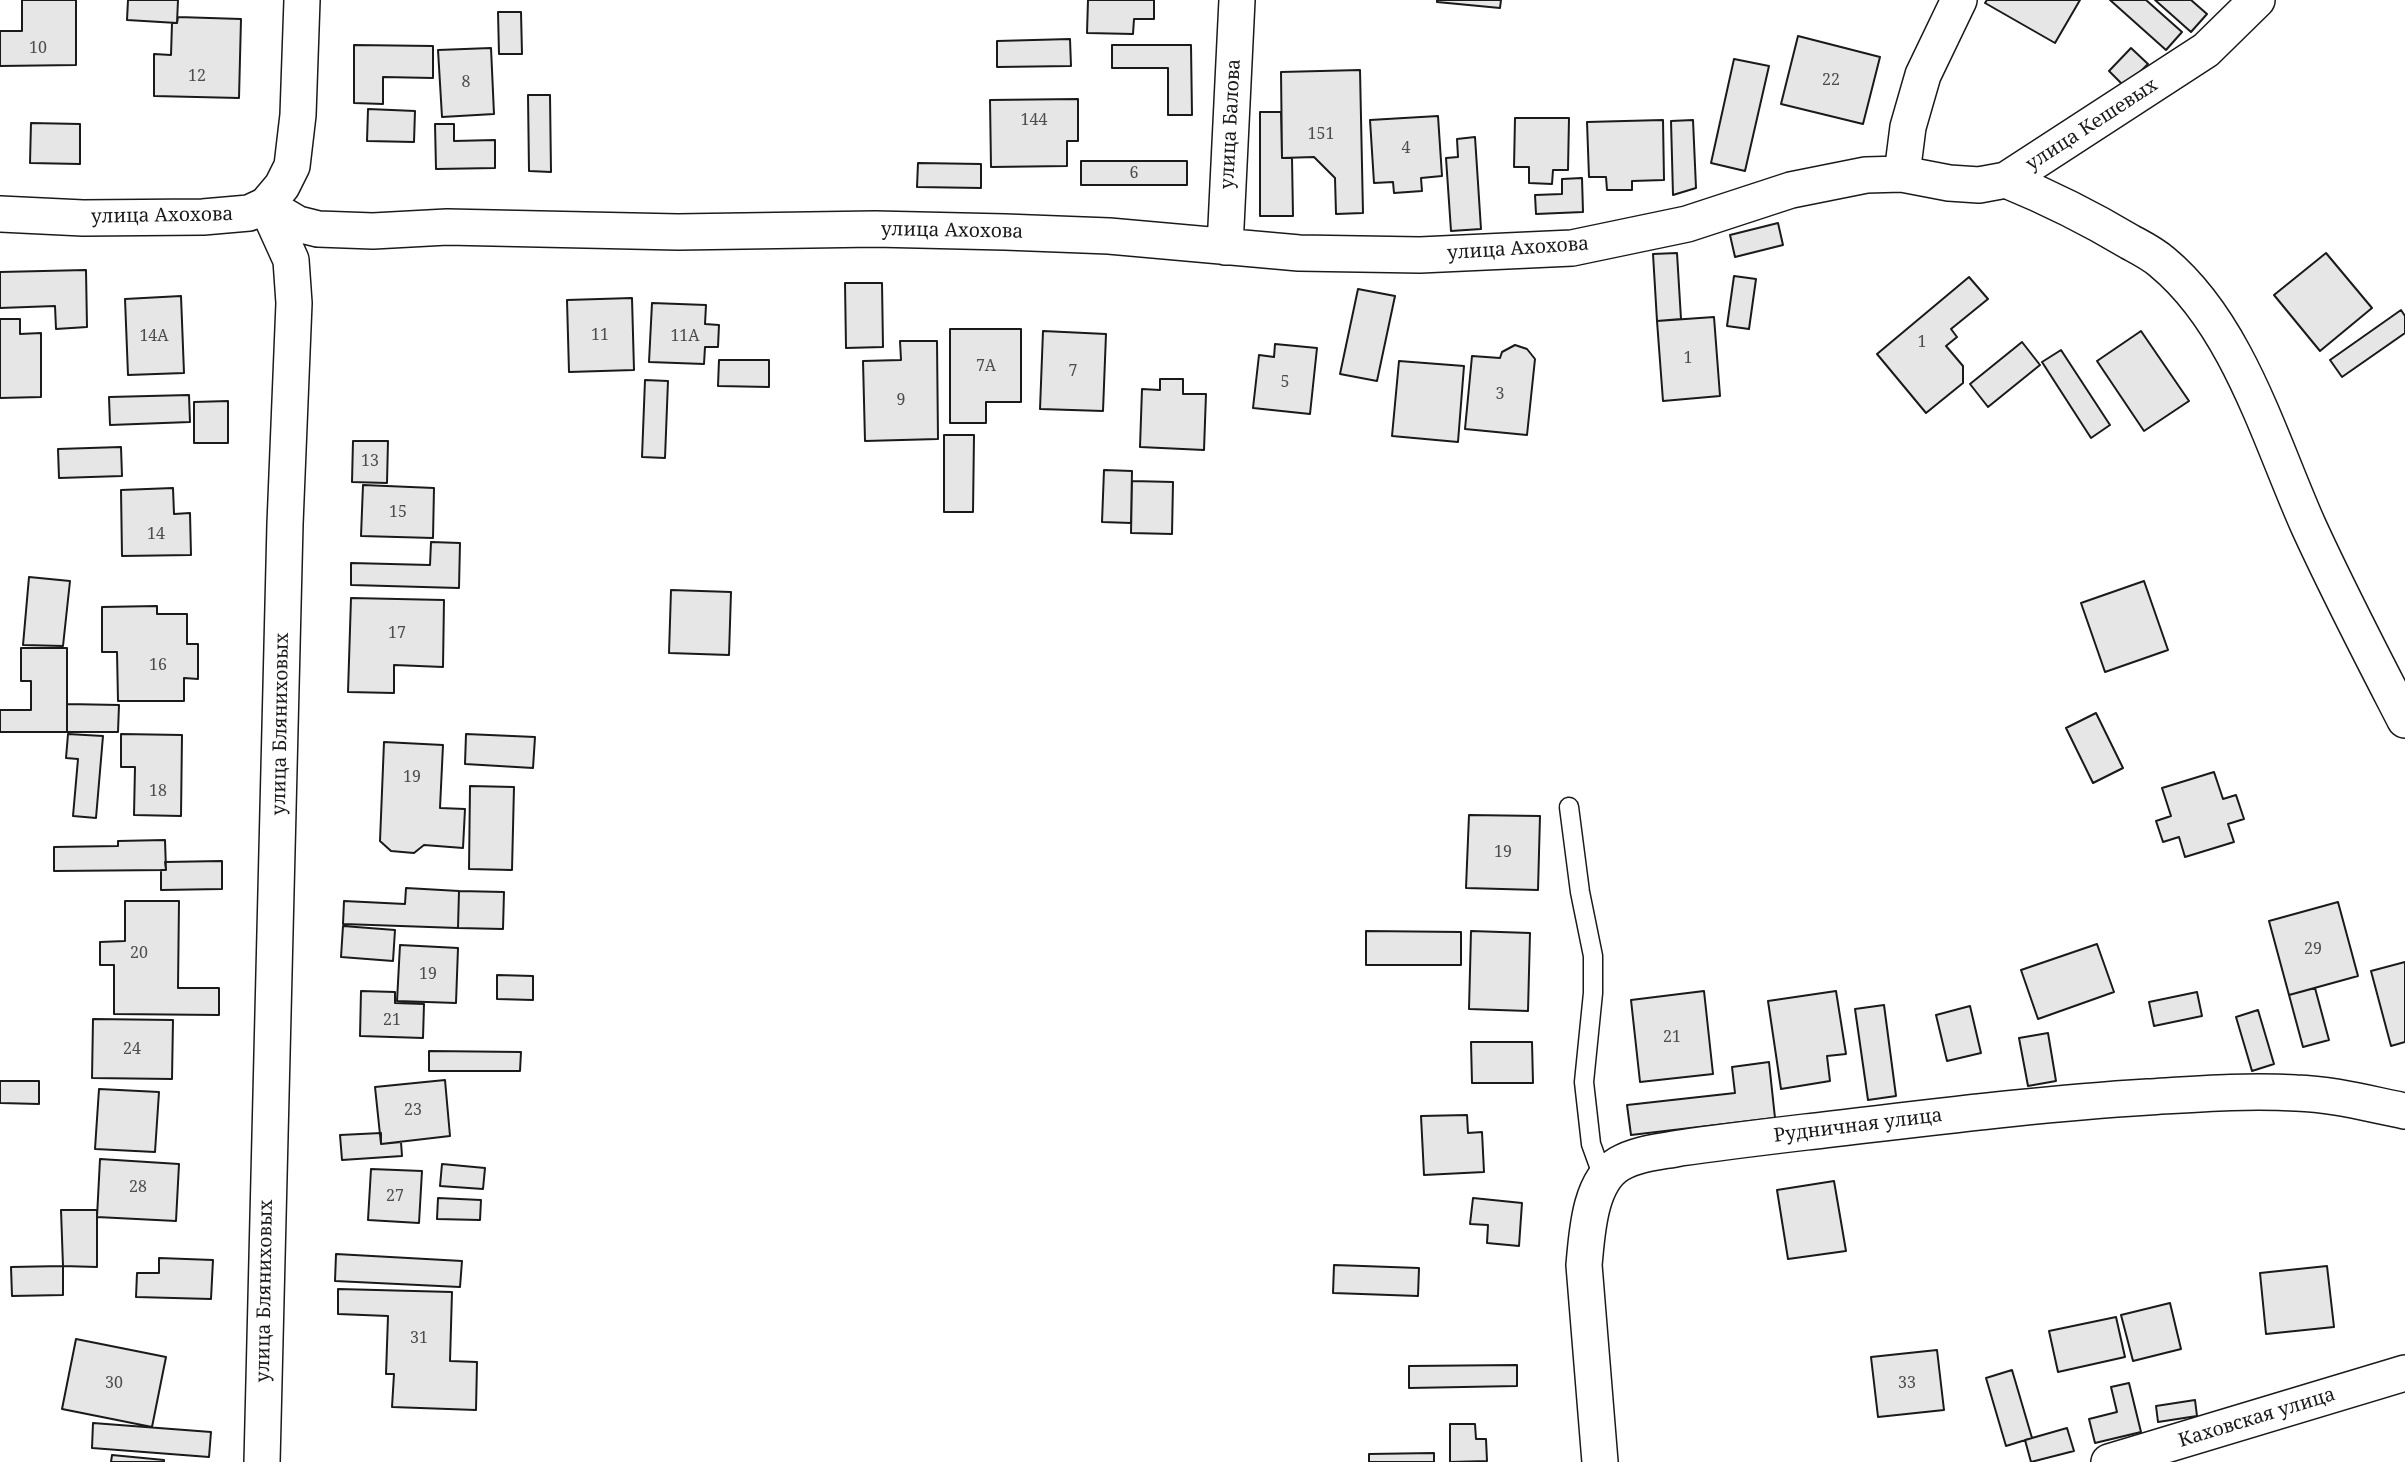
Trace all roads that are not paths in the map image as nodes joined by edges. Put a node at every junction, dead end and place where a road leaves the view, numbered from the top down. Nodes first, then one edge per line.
1 (302, 0) edge
2 (1237, 0) edge
3 (1959, 0) edge
4 (2257, 0) edge
5 (1902, 174) junction
6 (2007, 180) junction
7 (267, 205) junction
8 (0, 214) edge
9 (1225, 247) junction
10 (2405, 720) edge
11 (1569, 807) dead end
12 (2405, 1111) edge
13 (1604, 1180) junction
14 (2405, 1373) edge
15 (262, 1462) edge
16 (1600, 1462) edge
17 (2109, 1462) edge

1 - 7 street
2 - 9 street, улица Балова
3 - 5 street
4 - 6 street, улица Кешевых
5 - 6 street, улица Кешевых
5 - 9 street, улица Ахохова
6 - 10 street
7 - 8 street, улица Ахохова
7 - 9 street, улица Ахохова
7 - 15 street, улица Бляниховых
11 - 13 lane
12 - 13 street, Рудничная улица
13 - 16 street, Рудничная улица
14 - 17 street, Каховская улица

